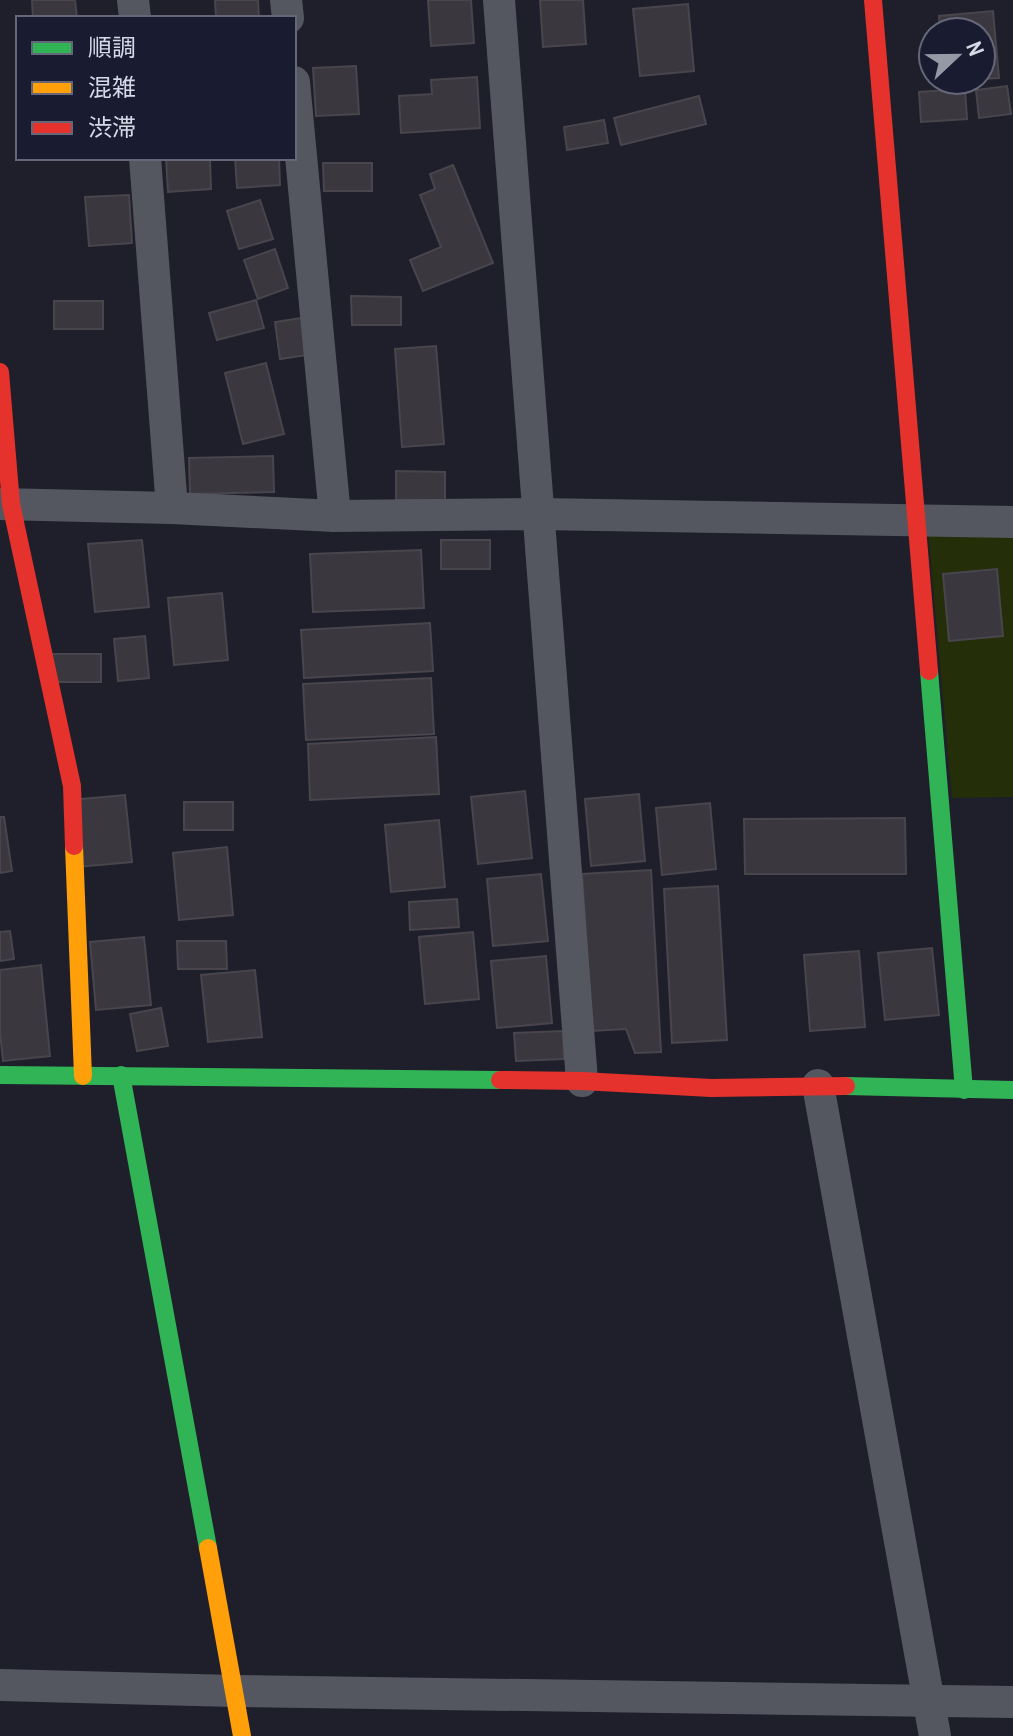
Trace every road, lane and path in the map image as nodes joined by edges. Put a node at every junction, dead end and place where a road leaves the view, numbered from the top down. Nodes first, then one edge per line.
1 (499, 0) edge
2 (873, 0) edge
3 (296, 103) edge
4 (145, 160) edge
5 (0, 372) edge
6 (5, 504) edge
7 (172, 508) junction
8 (540, 514) junction
9 (335, 516) junction
10 (916, 521) junction
11 (1013, 522) edge
12 (0, 1075) edge
13 (121, 1075) junction
14 (83, 1076) junction
15 (582, 1081) junction
16 (818, 1085) junction
17 (964, 1090) junction
18 (1013, 1090) edge
19 (0, 1685) edge
20 (234, 1691) junction
21 (929, 1701) junction
22 (1013, 1702) edge
23 (242, 1736) edge
24 (935, 1736) edge

1 - 8 street
2 - 10 street
3 - 9 street
4 - 7 street
5 - 6 street
6 - 7 street
6 - 14 street
7 - 9 street
8 - 9 street
8 - 10 street
8 - 15 street
10 - 11 street
10 - 17 street
12 - 14 street
13 - 14 street
13 - 15 street
13 - 20 street
15 - 16 street
16 - 17 street
16 - 21 street
17 - 18 street
19 - 20 street
20 - 21 street
20 - 23 street
21 - 22 street
21 - 24 street

